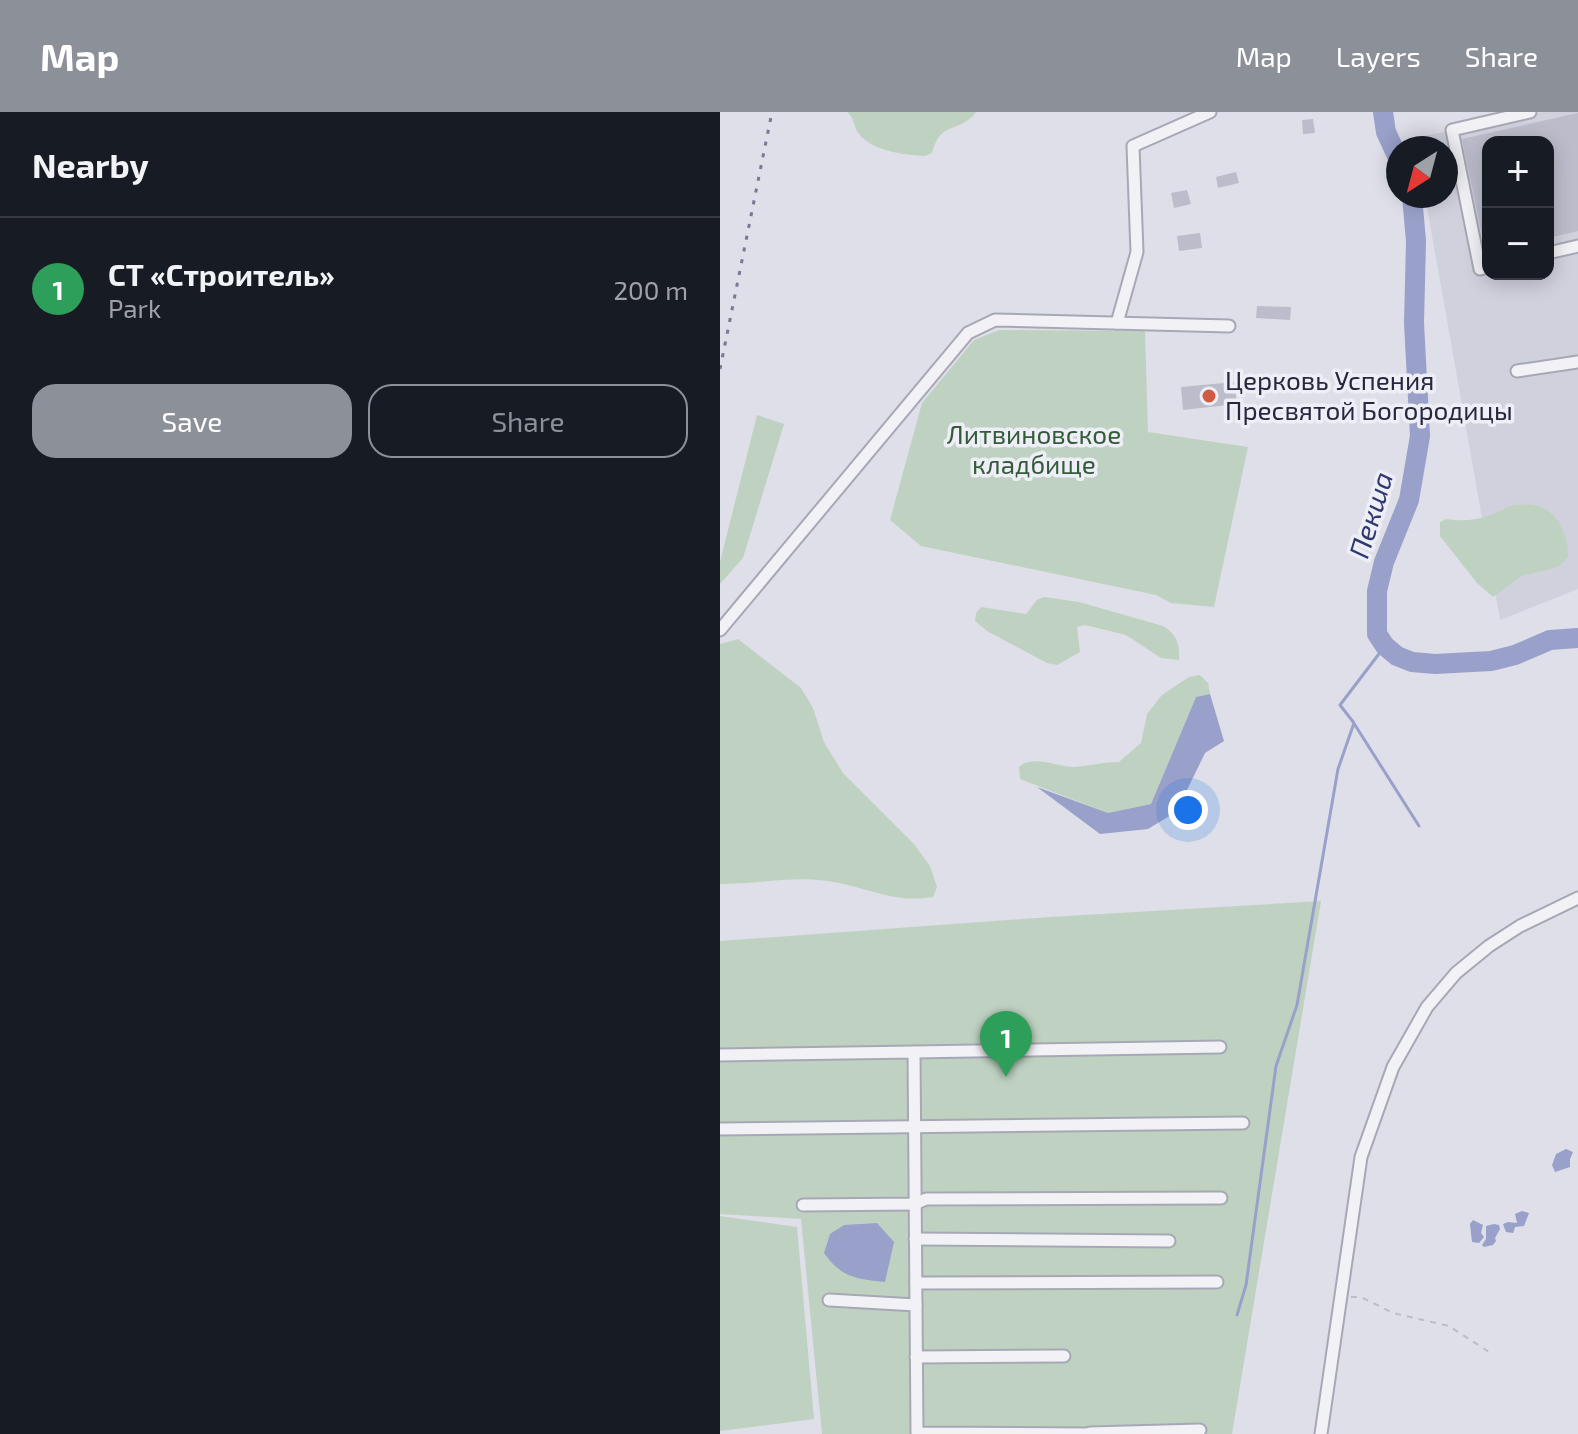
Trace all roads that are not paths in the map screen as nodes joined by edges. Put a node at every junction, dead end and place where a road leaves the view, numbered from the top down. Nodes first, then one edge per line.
1 (1210, 112) edge
2 (1530, 112) edge
3 (1578, 246) edge
4 (1554, 252) edge
5 (1482, 268) edge
6 (1117, 323) junction
7 (1229, 326) dead end
8 (1578, 362) edge
9 (1517, 371) dead end
10 (720, 630) edge
11 (1578, 898) edge
12 (1220, 1047) dead end
13 (914, 1052) junction
14 (720, 1055) edge
15 (1243, 1123) dead end
16 (914, 1125) junction
17 (720, 1129) edge
18 (1221, 1198) dead end
19 (915, 1204) junction
20 (803, 1205) dead end
21 (915, 1239) junction
22 (1169, 1241) dead end
23 (1217, 1282) dead end
24 (916, 1283) junction
25 (829, 1300) dead end
26 (916, 1305) junction
27 (1064, 1356) dead end
28 (916, 1357) junction
29 (1200, 1430) dead end
30 (1163, 1433) edge
31 (1090, 1434) edge
32 (1321, 1434) edge

1 - 6 street
2 - 5 street
3 - 4 street
6 - 7 street
6 - 10 street
8 - 9 street
11 - 32 street
12 - 13 street
13 - 14 street
13 - 16 street
15 - 16 street
16 - 17 street
16 - 19 street
18 - 19 street
19 - 20 street
19 - 21 street
21 - 22 street
21 - 24 street
23 - 24 street
24 - 26 street
25 - 26 street
26 - 28 street
27 - 28 street
28 - 31 street
29 - 30 street
30 - 31 street

